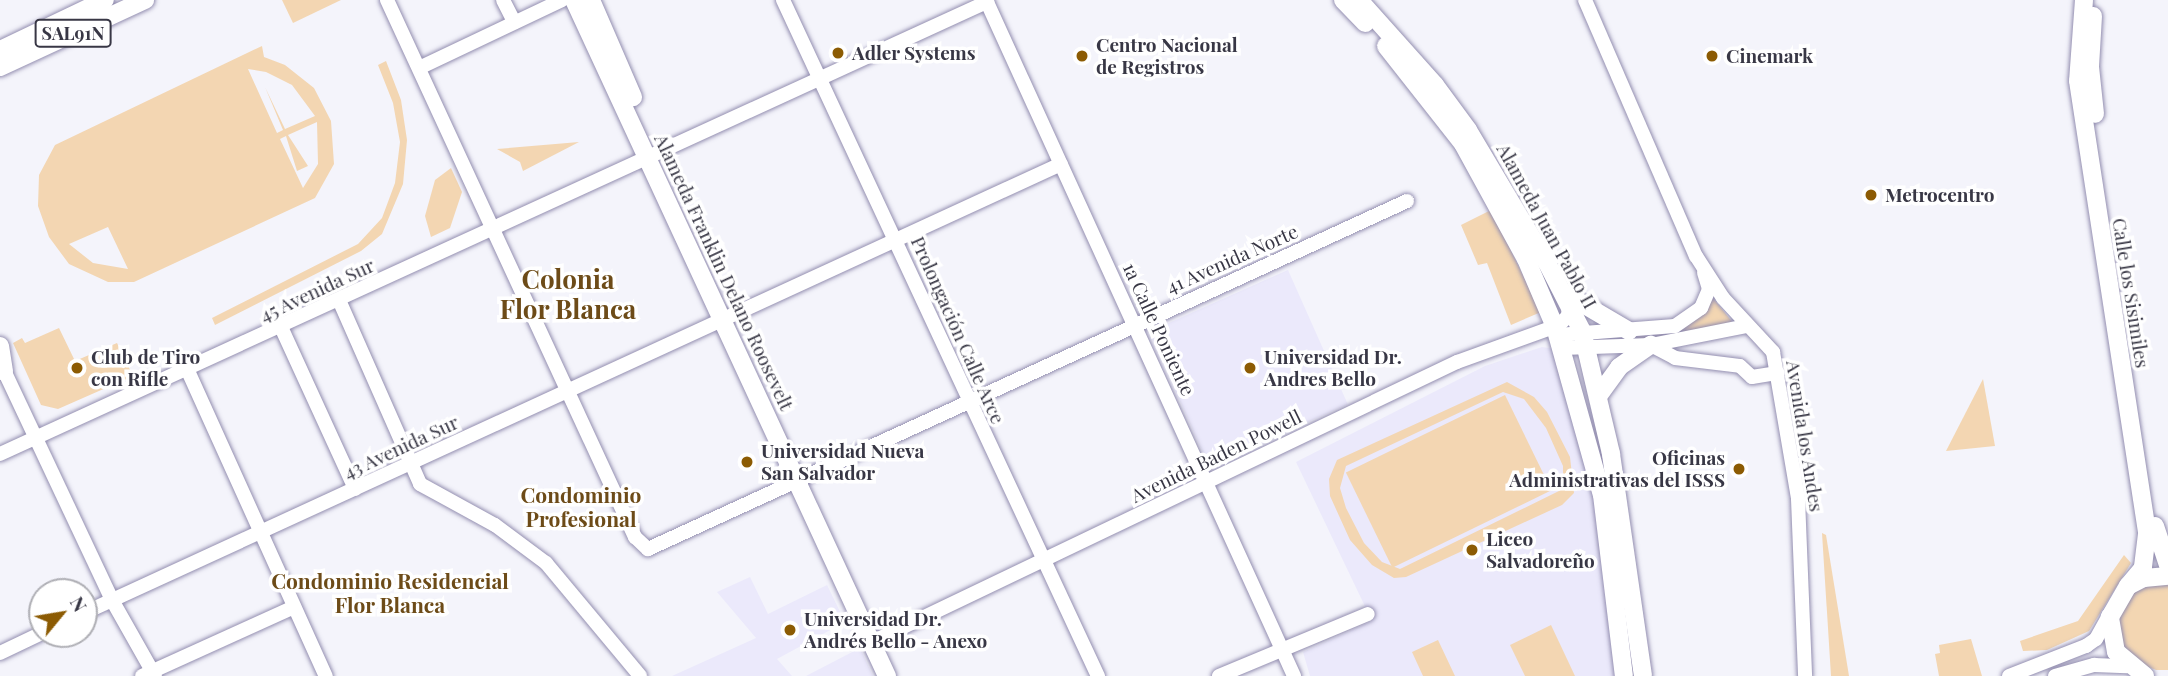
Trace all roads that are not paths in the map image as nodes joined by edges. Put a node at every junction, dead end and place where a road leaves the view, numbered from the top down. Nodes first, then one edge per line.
1 (145, 0) edge
2 (387, 0) edge
3 (503, 0) edge
4 (562, 0) edge
5 (574, 0) edge
6 (591, 0) edge
7 (783, 0) edge
8 (1343, 0) edge
9 (1359, 0) edge
10 (1585, 0) edge
11 (2084, 0) edge
12 (2096, 0) edge
13 (100, 1) edge
14 (986, 1) edge
15 (514, 22) junction
16 (0, 50) edge
17 (0, 67) edge
18 (419, 68) junction
19 (820, 79) junction
20 (653, 155) junction
21 (1061, 164) junction
22 (1407, 201) dead end
23 (493, 229) junction
24 (898, 240) junction
25 (1696, 256) junction
26 (1566, 298) junction
27 (339, 300) junction
28 (729, 317) junction
29 (1136, 324) junction
30 (1747, 326) junction
31 (281, 327) junction
32 (1629, 331) junction
33 (1569, 336) junction
34 (1651, 345) junction
35 (0, 346) edge
36 (1, 367) edge
37 (188, 370) junction
38 (1778, 373) junction
39 (568, 391) junction
40 (1599, 394) junction
41 (967, 401) junction
42 (36, 436) junction
43 (0, 454) edge
44 (412, 462) junction
45 (802, 478) junction
46 (1206, 483) junction
47 (355, 489) junction
48 (261, 533) junction
49 (1042, 561) junction
50 (2168, 565) edge
51 (2168, 576) edge
52 (2128, 586) junction
53 (112, 600) junction
54 (98, 606) edge
55 (294, 607) junction
56 (2112, 611) junction
57 (1368, 614) dead end
58 (28, 640) edge
59 (876, 640) junction
60 (1281, 648) junction
61 (0, 653) edge
62 (2127, 666) junction
63 (150, 674) edge
64 (326, 676) edge
65 (640, 676) edge
66 (887, 676) edge
67 (898, 676) edge
68 (1098, 676) edge
69 (1220, 676) edge
70 (1294, 676) edge
71 (1624, 676) edge
72 (1643, 676) edge
73 (1805, 676) edge
74 (2008, 676) edge
75 (2055, 676) edge
76 (2145, 676) edge

1 - 17 main road, SAL91N
2 - 18 street
3 - 15 street
4 - 15 street
5 - 20 main road, Alameda Franklin Delano Roosevelt
6 - 20 main road, Alameda Franklin Delano Roosevelt
7 - 19 street, Prolongación Calle Arce
8 - 33 main road, Alameda Juan Pablo II
9 - 26 main road, Alameda Juan Pablo II
10 - 25 street, Avenida los Andes
11 - 52 main road, Calle los Sisimiles
12 - 50 main road, Calle los Sisimiles
13 - 16 main road, SAL91N
14 - 19 street, 45 Avenida Sur
14 - 21 street, 1a Calle Poniente
15 - 18 street
18 - 23 street
19 - 20 street, 45 Avenida Sur
19 - 24 street, Prolongación Calle Arce
20 - 23 street, 45 Avenida Sur
20 - 28 main road, Alameda Franklin Delano Roosevelt
21 - 24 street, 43 Avenida Sur
21 - 29 street, 1a Calle Poniente
22 - 29 street, 41 Avenida Norte
23 - 27 street, 45 Avenida Sur
23 - 39 street
24 - 28 street, 43 Avenida Sur
24 - 41 street, Prolongación Calle Arce
25 - 30 street, Avenida los Andes
25 - 32 street, Avenida Baden Powell
26 - 32 main road
26 - 33 main road, Alameda Juan Pablo II
27 - 31 street, 45 Avenida Sur
27 - 44 street
28 - 39 street, 43 Avenida Sur
28 - 45 main road, Alameda Franklin Delano Roosevelt
29 - 41 street, 41 Avenida Norte
29 - 46 street, 1a Calle Poniente
30 - 34 street
30 - 38 street, Avenida los Andes
31 - 37 street, 45 Avenida Sur
31 - 47 street
32 - 33 street, Avenida Baden Powell
33 - 34 street
33 - 40 main road, Alameda Juan Pablo II
33 - 46 street, Avenida Baden Powell
33 - 71 main road, Alameda Juan Pablo II
34 - 38 street
34 - 40 main road
35 - 36 main road
36 - 42 street
37 - 42 street, 45 Avenida Sur
37 - 48 street
38 - 73 street, Avenida los Andes
39 - 44 street, 43 Avenida Sur
39 - 45 street, 41 Avenida Norte
40 - 72 main road, Alameda Juan Pablo II
41 - 45 street, 41 Avenida Norte
41 - 49 street, Prolongación Calle Arce
42 - 43 street, 45 Avenida Sur
42 - 53 street
44 - 47 street, 43 Avenida Sur
44 - 65 street
45 - 59 main road, Alameda Franklin Delano Roosevelt
46 - 49 street, Avenida Baden Powell
46 - 60 street, 1a Calle Poniente
47 - 48 street, 43 Avenida Sur
48 - 53 street, 43 Avenida Sur
48 - 55 street
49 - 59 street, Avenida Baden Powell
49 - 68 street, Prolongación Calle Arce
51 - 52 main road
52 - 56 main road, Calle los Sisimiles
53 - 54 street, 43 Avenida Sur
53 - 63 street
55 - 63 street
55 - 64 street
56 - 62 main road
56 - 74 street
57 - 60 street
58 - 61 street
59 - 66 main road, Alameda Franklin Delano Roosevelt
59 - 67 main road, Alameda Franklin Delano Roosevelt
60 - 69 street
60 - 70 street, 1a Calle Poniente
62 - 75 street
62 - 76 main road

